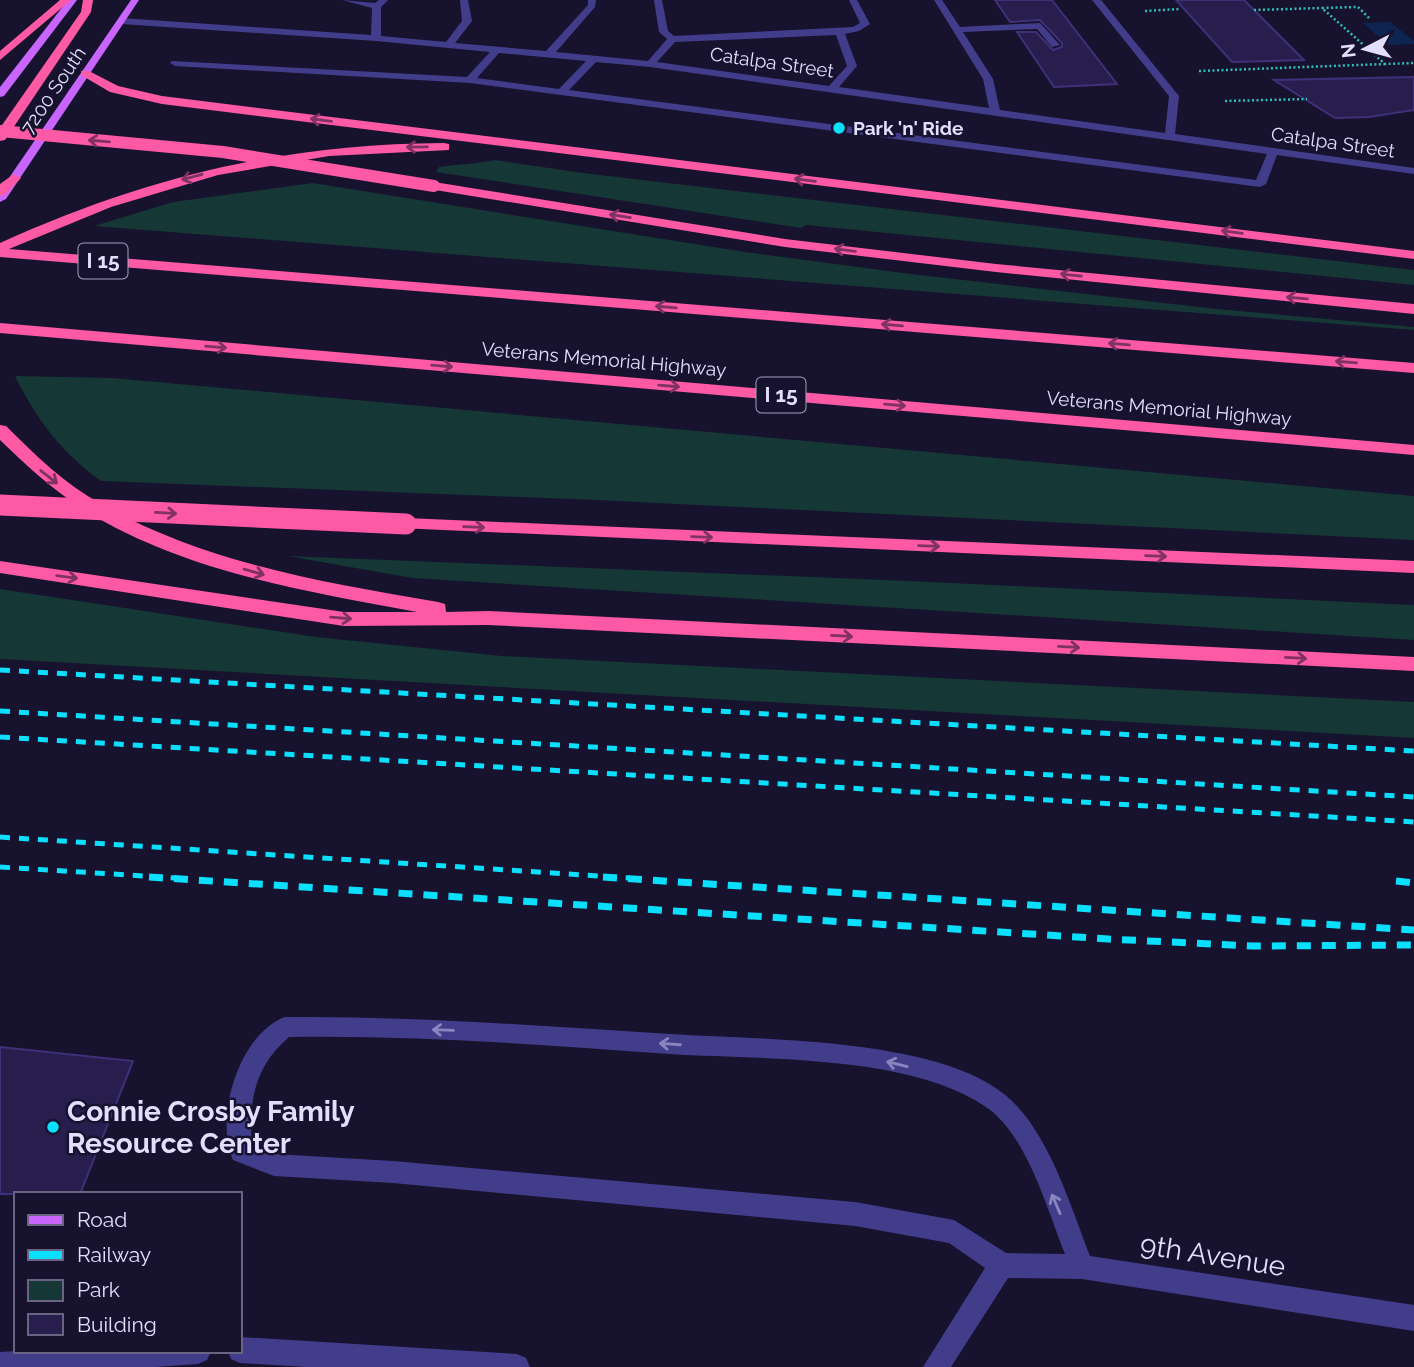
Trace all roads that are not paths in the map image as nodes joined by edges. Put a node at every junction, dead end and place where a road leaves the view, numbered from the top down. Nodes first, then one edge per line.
1 (66, 0) edge
2 (73, 0) edge
3 (88, 0) edge
4 (135, 0) edge
5 (346, 0) edge
6 (355, 0) edge
7 (464, 0) edge
8 (592, 0) edge
9 (658, 0) edge
10 (853, 0) edge
11 (938, 0) edge
12 (1096, 0) edge
13 (381, 3) edge
14 (121, 21) junction
15 (957, 30) junction
16 (840, 33) junction
17 (376, 37) junction
18 (672, 39) junction
19 (449, 44) junction
20 (1055, 45) dead end
21 (498, 48) junction
22 (550, 53) junction
23 (0, 57) edge
24 (594, 58) junction
25 (175, 63) dead end
26 (650, 64) junction
27 (85, 73) junction
28 (470, 80) junction
29 (833, 88) junction
30 (562, 91) junction
31 (0, 94) edge
32 (995, 112) junction
33 (0, 131) edge
34 (1170, 136) junction
35 (0, 137) edge
36 (1273, 151) junction
37 (583, 153) junction
38 (1414, 171) edge
39 (14, 178) junction
40 (0, 192) edge
41 (0, 199) edge
42 (0, 247) edge
43 (0, 253) edge
44 (1414, 255) edge
45 (1414, 309) edge
46 (0, 328) edge
47 (1414, 368) edge
48 (0, 430) edge
49 (1414, 450) edge
50 (0, 505) edge
51 (0, 566) edge
52 (1414, 567) edge
53 (488, 618) junction
54 (1414, 664) edge
55 (1002, 1265) junction
56 (1082, 1267) junction
57 (1414, 1318) edge
58 (242, 1350) edge
59 (170, 1353) edge
60 (0, 1365) edge
61 (517, 1367) edge
62 (936, 1367) edge

1 - 23 highway
2 - 31 main road, 7200 South
3 - 35 highway
4 - 14 main road, 7200 South
5 - 6 street
6 - 13 street
7 - 19 street
8 - 22 street
9 - 18 street
10 - 16 street
11 - 15 street
12 - 34 street
13 - 17 street
14 - 17 street, Catalpa Street
14 - 27 main road, 7200 South
15 - 20 street
15 - 32 street
16 - 18 street
16 - 29 street
17 - 19 street, Catalpa Street
18 - 26 street
19 - 21 street, Catalpa Street
21 - 22 street, Catalpa Street
21 - 28 street
22 - 24 street, Catalpa Street
24 - 26 street, Catalpa Street
24 - 30 street
25 - 28 street
26 - 29 street, Catalpa Street
37 -> 27 highway
27 - 39 main road, 7200 South
28 - 30 street
29 - 32 street, Catalpa Street
30 - 36 street
32 - 34 street, Catalpa Street
45 -> 33 highway, bridge
34 - 36 street, Catalpa Street
36 - 38 street, Catalpa Street
37 -> 42 highway
44 -> 37 highway
39 - 40 highway
39 - 41 main road, 7200 South
47 -> 43 highway, I 15
46 -> 49 highway, Veterans Memorial Highway / I 15
48 -> 53 highway
50 -> 52 highway, bridge
51 -> 53 highway
53 -> 54 highway
55 - 56 street, 9th Avenue
56 -> 55 street
55 - 62 street
56 - 57 street, 9th Avenue
58 - 61 street
59 - 60 street

